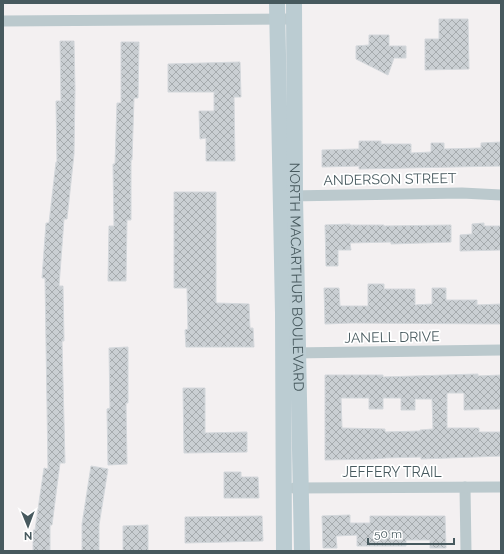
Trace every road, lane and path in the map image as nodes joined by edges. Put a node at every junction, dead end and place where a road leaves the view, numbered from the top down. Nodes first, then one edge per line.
1 (277, 3) edge
2 (294, 3) edge
3 (277, 19) junction
4 (294, 19) junction
5 (3, 21) edge
6 (501, 195) edge
7 (288, 196) junction
8 (501, 350) edge
9 (290, 352) junction
10 (465, 487) junction
11 (501, 487) edge
12 (284, 488) junction
13 (301, 488) junction
14 (284, 551) edge
15 (302, 551) edge
16 (466, 551) edge

1 - 3 main road, NORTH MACARTHUR BOULEVARD
2 - 4 main road, NORTH MACARTHUR BOULEVARD
3 - 4 street
3 - 5 street
3 - 7 main road, NORTH MACARTHUR BOULEVARD
4 - 7 main road, NORTH MACARTHUR BOULEVARD
6 - 7 street, ANDERSON STREET
7 - 9 main road, NORTH MACARTHUR BOULEVARD
8 - 9 street, JANELL DRIVE
9 - 12 main road, NORTH MACARTHUR BOULEVARD
9 - 13 main road, NORTH MACARTHUR BOULEVARD
10 - 11 street, JEFFERY TRAIL
10 - 13 street, JEFFERY TRAIL
10 - 16 street
12 - 13 street, JEFFERY TRAIL
12 - 14 main road, NORTH MACARTHUR BOULEVARD
13 - 15 main road, NORTH MACARTHUR BOULEVARD

